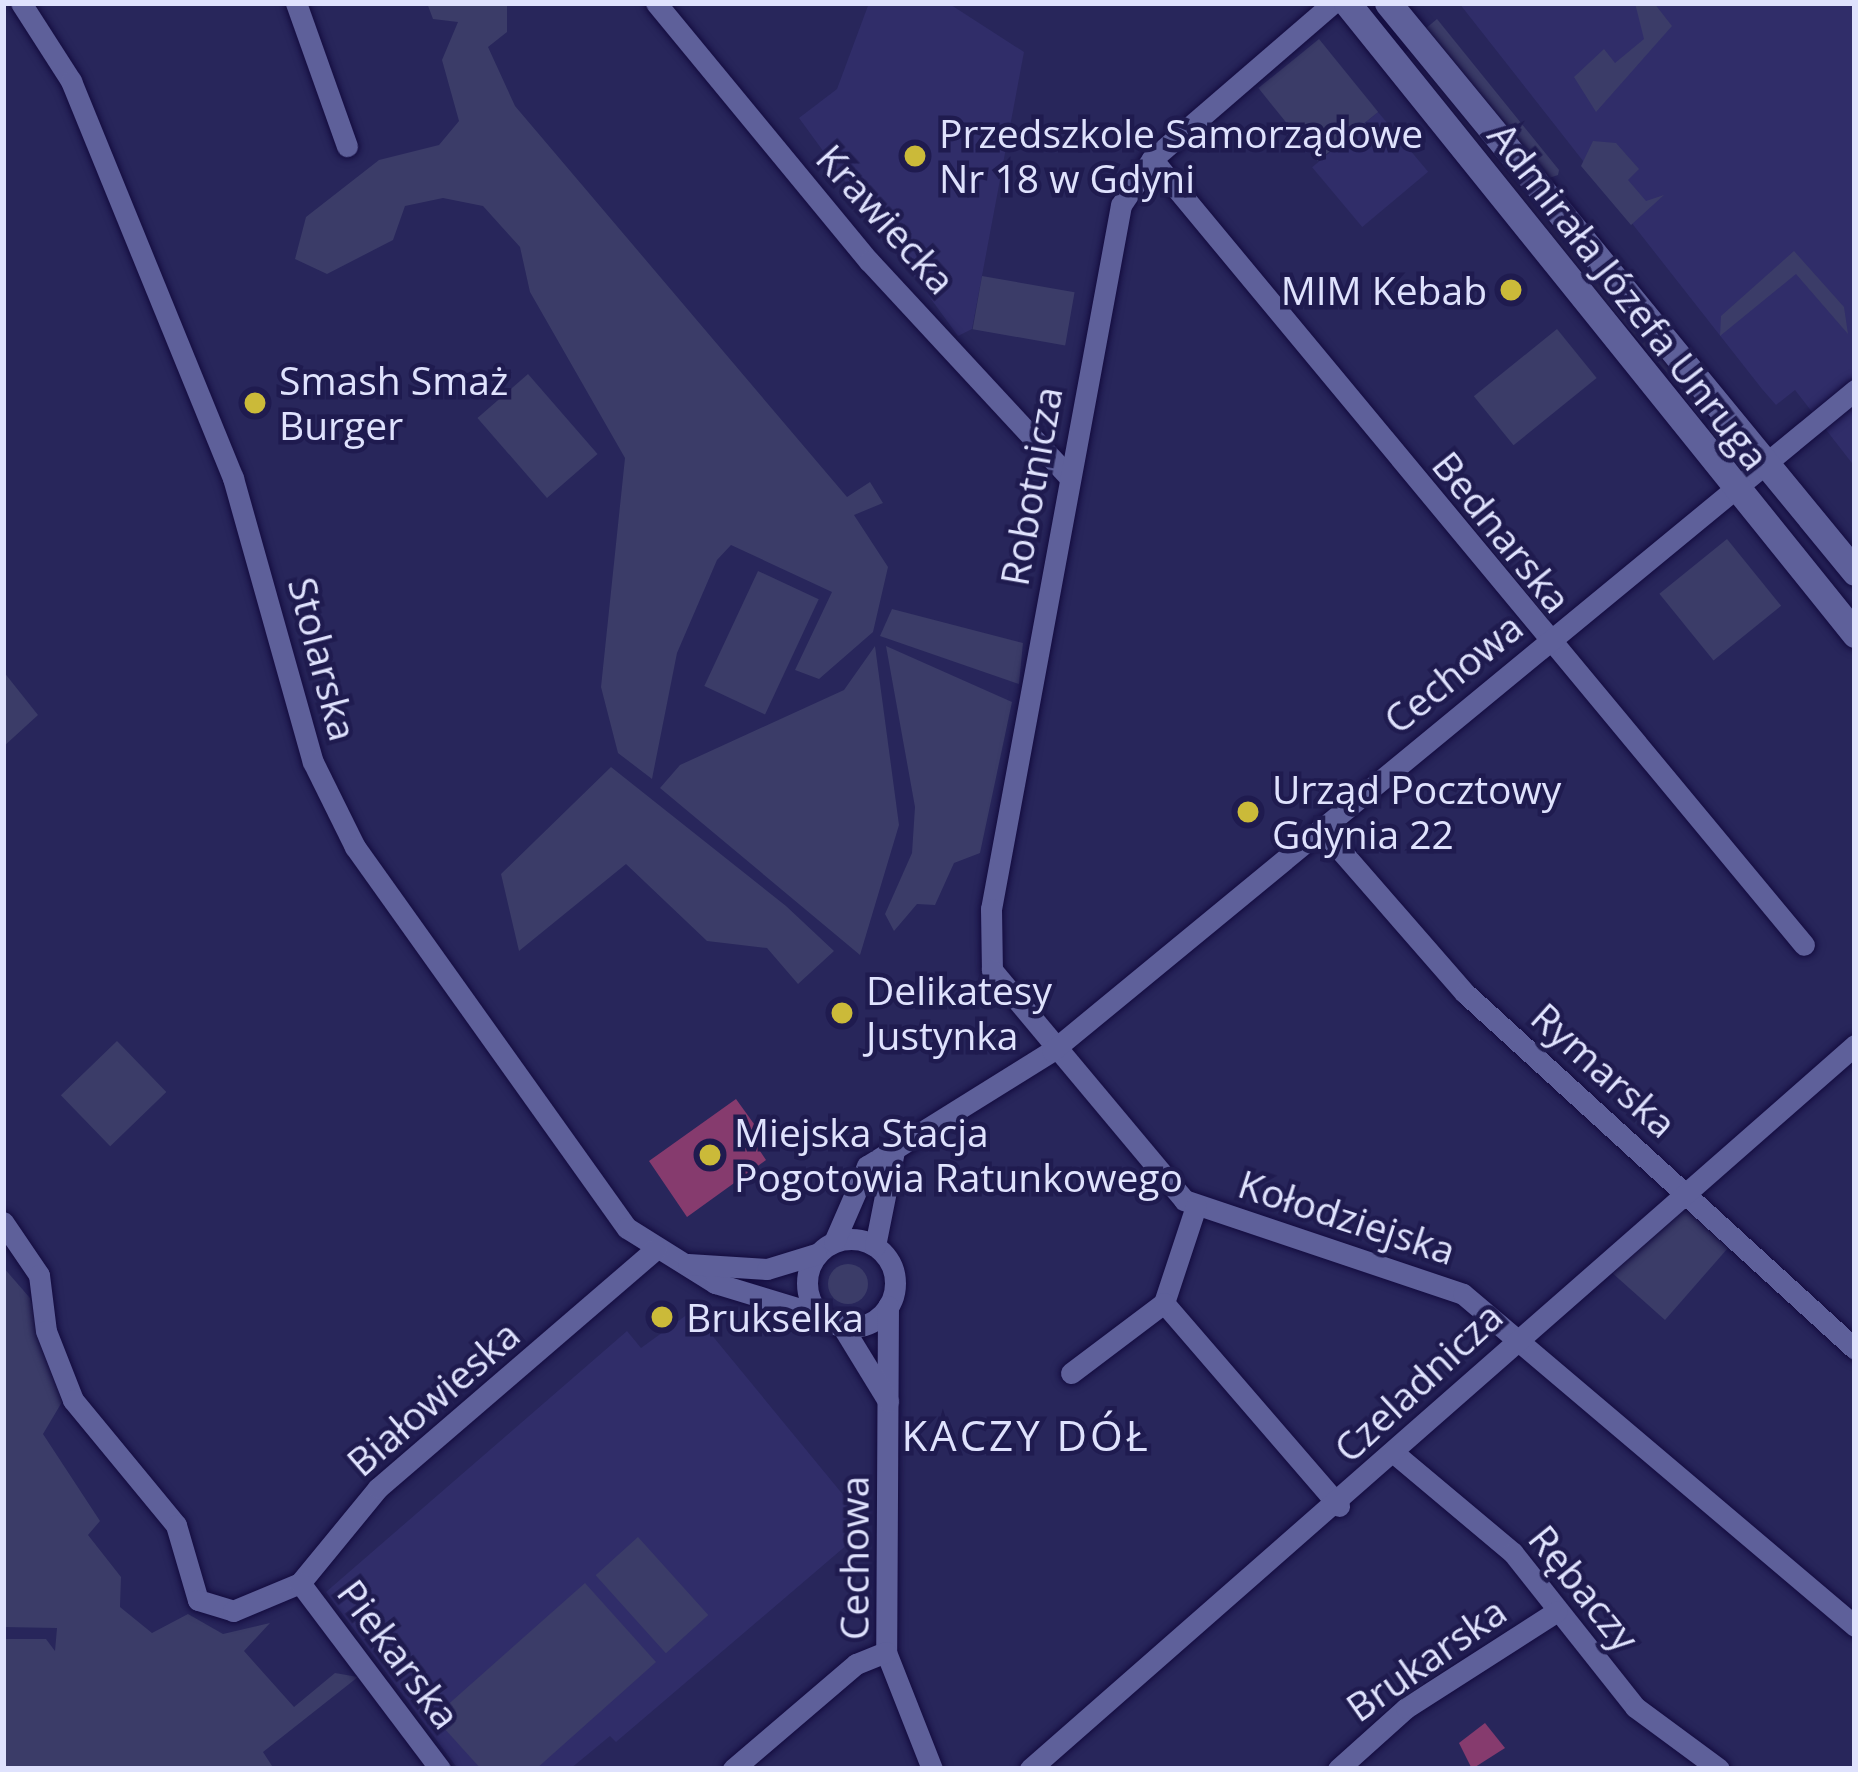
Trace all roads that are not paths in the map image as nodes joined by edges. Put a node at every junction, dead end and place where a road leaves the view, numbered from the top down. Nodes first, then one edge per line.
1 (21, 3) edge
2 (296, 3) edge
3 (656, 3) edge
4 (1333, 3) edge
5 (1347, 3) edge
6 (1388, 3) edge
7 (347, 146) dead end
8 (1152, 159) junction
9 (1855, 390) edge
10 (1767, 464) junction
11 (1069, 477) junction
12 (1734, 491) junction
13 (1855, 572) edge
14 (1855, 634) edge
15 (1546, 643) junction
16 (1321, 828) junction
17 (1804, 945) dead end
18 (1855, 1046) edge
19 (1052, 1051) junction
20 (894, 1151) junction
21 (1686, 1192) junction
22 (1196, 1206) junction
23 (3, 1222) edge
24 (875, 1246) junction
25 (826, 1247) junction
26 (656, 1249) junction
27 (676, 1262) junction
28 (1165, 1303) junction
29 (888, 1306) junction
30 (820, 1315) junction
31 (842, 1326) junction
32 (1519, 1336) junction
33 (1855, 1349) edge
34 (1071, 1373) dead end
35 (891, 1411) junction
36 (1394, 1453) junction
37 (1340, 1506) junction
38 (300, 1583) junction
39 (1557, 1611) junction
40 (1855, 1626) edge
41 (886, 1652) junction
42 (440, 1769) edge
43 (734, 1769) edge
44 (932, 1769) edge
45 (1030, 1769) edge
46 (1338, 1769) edge
47 (1718, 1769) edge

1 - 26 street, Stolarska
2 - 7 street
3 - 11 street, Krawiecka
4 - 8 street, Robotnicza
5 - 12 street, Admirała Józefa Unruga
6 - 10 street, Admirała Józefa Unruga
8 - 11 street, Robotnicza
8 - 15 street, Bednarska
9 - 10 street, Cechowa
10 - 12 street, Cechowa
10 - 13 street, Admirała Józefa Unruga
11 - 19 street, Robotnicza
12 - 14 street, Admirała Józefa Unruga
12 - 15 street, Cechowa
15 - 16 street, Cechowa
15 - 17 street, Bednarska
16 - 19 street, Cechowa
16 - 21 street, Rymarska
18 - 21 street, Czeladnicza
19 - 20 street, Cechowa
19 - 22 street, Kołodziejska
20 - 24 street
20 - 25 street, Cechowa
21 - 32 street, Czeladnicza
21 - 33 street, Rymarska
22 - 28 street
22 - 32 street, Kołodziejska
23 - 38 street, Białowieska
24 - 25 street
24 - 29 street
25 - 27 street, Stolarska
25 - 30 street
26 - 27 street, Stolarska
26 - 38 street, Białowieska
27 - 30 street, Stolarska
28 - 34 street
28 - 37 street
29 - 31 street
29 - 35 street, Cechowa
30 - 31 street
31 - 35 street
32 - 36 street, Czeladnicza
32 - 40 street, Kołodziejska
35 - 41 street, Cechowa
36 - 37 street, Czeladnicza
36 - 39 street, Rębaczy
37 - 45 street, Czeladnicza
38 - 42 street, Piekarska
39 - 46 street, Brukarska
39 - 47 street, Rębaczy
41 - 43 street
41 - 44 street, Cechowa

